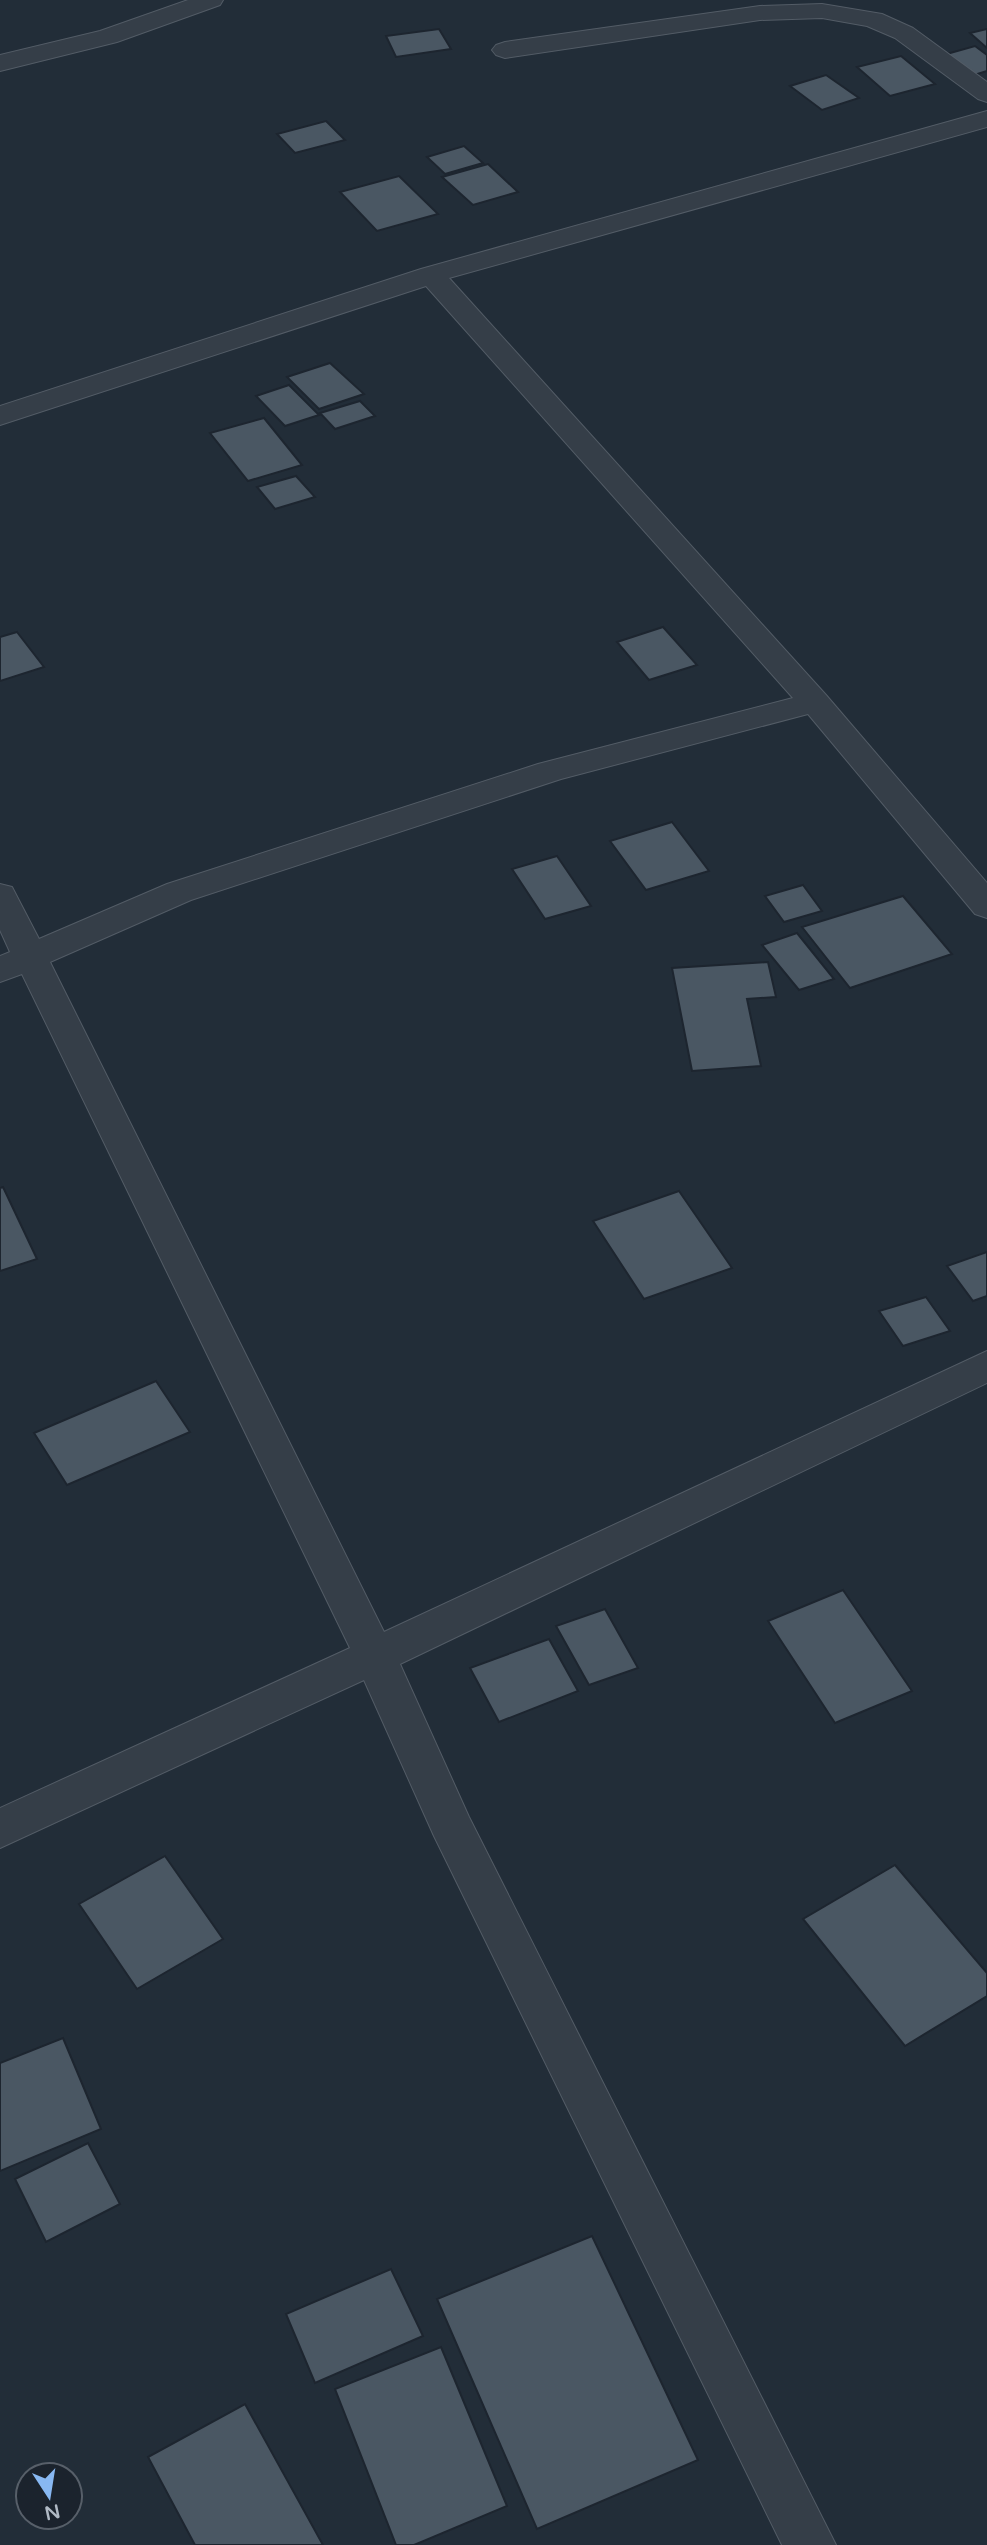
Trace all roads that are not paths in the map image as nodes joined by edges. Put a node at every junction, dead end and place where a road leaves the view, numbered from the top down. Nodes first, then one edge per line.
1 (211, 0) edge
2 (505, 50) dead end
3 (0, 63) edge
4 (987, 94) edge
5 (987, 119) edge
6 (431, 275) junction
7 (0, 416) edge
8 (815, 702) junction
9 (0, 895) edge
10 (987, 906) edge
11 (16, 964) edge
12 (987, 1366) edge
13 (375, 1656) junction
14 (0, 1829) edge
15 (810, 2545) edge

1 - 3 street
2 - 4 street
5 - 6 street
6 - 7 street
6 - 8 street
8 - 10 street
8 - 11 street
9 - 11 street
11 - 13 street
12 - 13 street
13 - 14 street
13 - 15 street

